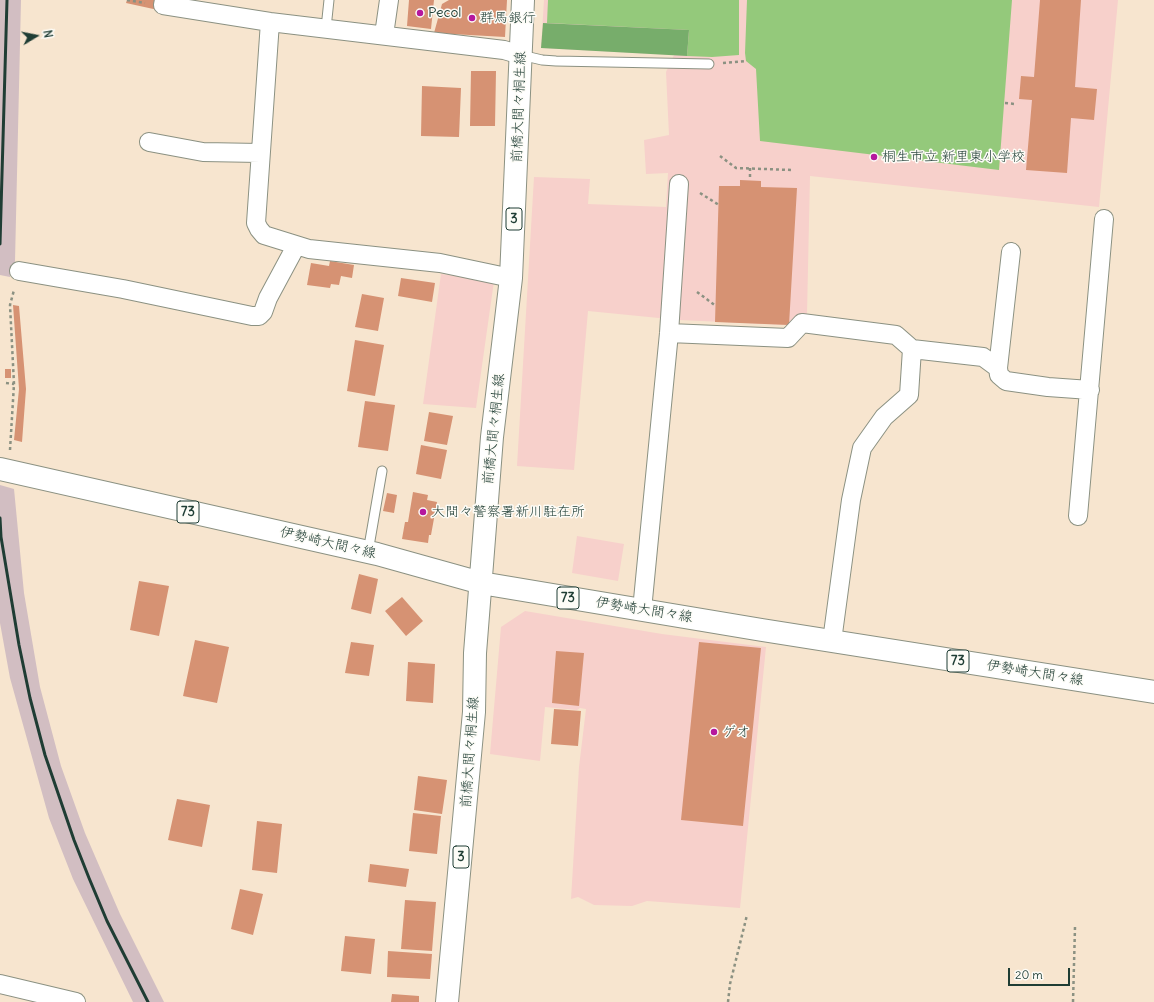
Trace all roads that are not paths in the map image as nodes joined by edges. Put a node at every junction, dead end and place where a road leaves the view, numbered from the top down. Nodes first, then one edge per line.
1 (164, 0) edge
2 (329, 0) edge
3 (388, 0) edge
4 (523, 0) edge
5 (270, 22) junction
6 (326, 28) junction
7 (384, 35) junction
8 (521, 55) junction
9 (709, 64) road end
10 (149, 142) dead end
11 (260, 153) junction
12 (679, 184) dead end
13 (1104, 219) dead end
14 (296, 246) junction
15 (1011, 252) dead end
16 (17, 277) road end
17 (511, 278) junction
18 (670, 333) junction
19 (912, 349) junction
20 (998, 368) junction
21 (1090, 390) junction
22 (5, 460) edge
23 (382, 471) dead end
24 (1078, 516) dead end
25 (368, 552) junction
26 (482, 583) junction
27 (642, 610) junction
28 (832, 641) junction
29 (1154, 692) edge
30 (0, 984) edge
31 (76, 1002) edge
32 (447, 1002) edge

1 - 5 street
2 - 6 lane
3 - 7 street
4 - 8 main road, 前橋大間々桐生線 / 3
5 - 6 street
5 - 11 street
6 - 7 street
7 - 8 street
8 - 9 lane
8 - 17 main road, 前橋大間々桐生線 / 3
10 - 11 street
11 - 14 street
12 - 18 street
13 - 21 street
14 - 16 street
14 - 17 street
15 - 20 street
17 - 26 main road, 前橋大間々桐生線 / 3
18 - 19 street
18 - 27 street
19 - 20 street
19 - 28 street
20 - 21 street
21 - 24 street
22 - 25 main road, 伊勢崎大間々線 / 73
23 - 25 lane
25 - 26 main road, 伊勢崎大間々線 / 73
26 - 27 main road, 伊勢崎大間々線 / 73
26 - 32 main road, 前橋大間々桐生線 / 3
27 - 28 main road, 伊勢崎大間々線 / 73
28 - 29 main road, 伊勢崎大間々線 / 73
30 - 31 street

